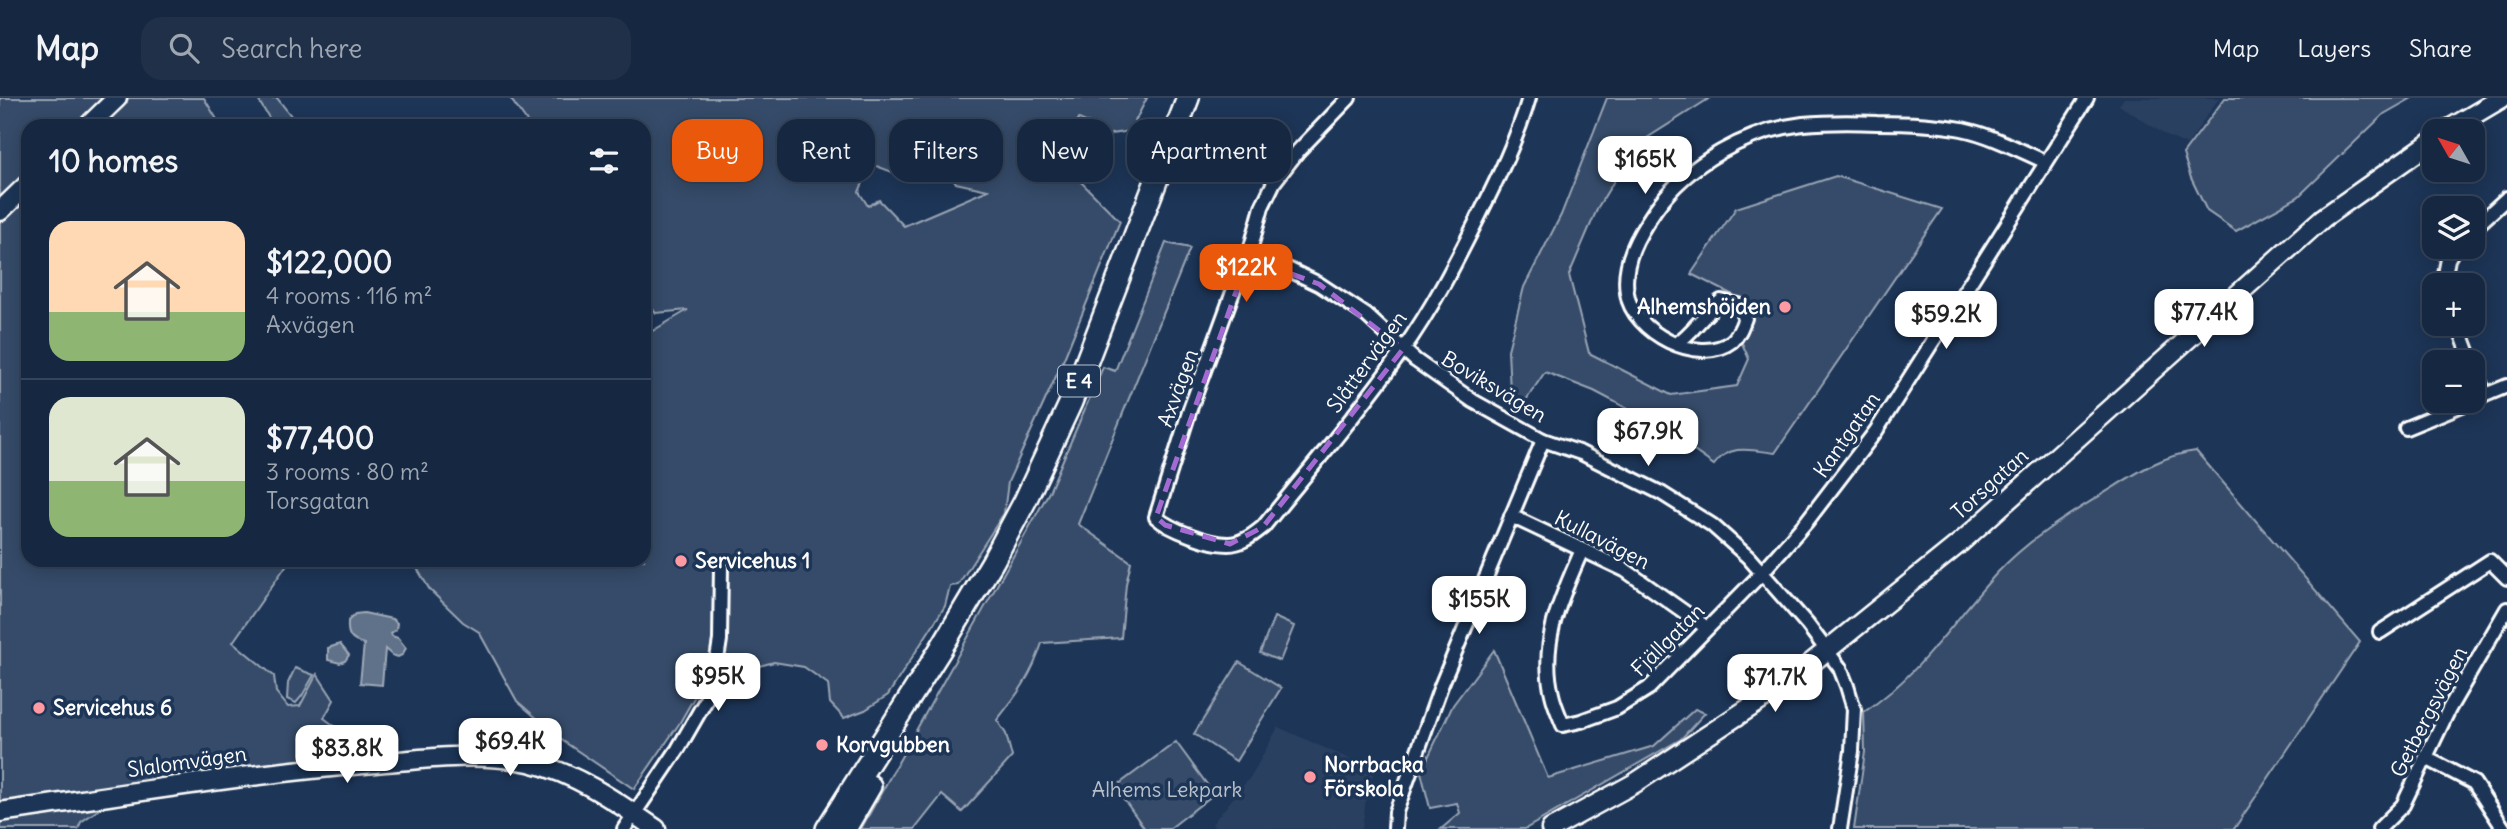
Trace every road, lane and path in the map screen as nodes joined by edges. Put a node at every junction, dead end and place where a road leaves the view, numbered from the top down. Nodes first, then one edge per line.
1 (117, 98) edge
2 (1188, 98) edge
3 (1199, 98) edge
4 (1349, 98) edge
5 (1529, 98) edge
6 (2087, 98) edge
7 (2502, 98) edge
8 (95, 119) edge
9 (2466, 119) edge
10 (2422, 148) edge
11 (2046, 162) junction
12 (21, 191) edge
13 (2507, 198) edge
14 (0, 211) edge
15 (2485, 218) edge
16 (1248, 258) junction
17 (1676, 344) junction
18 (1403, 349) junction
19 (2507, 387) edge
20 (2485, 396) edge
21 (2442, 413) edge
22 (2406, 428) dead end
23 (1544, 440) junction
24 (1511, 516) junction
25 (1156, 517) joint
26 (1582, 550) junction
27 (721, 566) dead end
28 (1762, 572) junction
29 (2507, 578) edge
30 (2507, 609) edge
31 (1707, 628) junction
32 (2380, 632) dead end
33 (1826, 650) junction
34 (2426, 758) junction
35 (0, 812) edge
36 (630, 822) edge
37 (656, 829) edge
38 (827, 829) edge
39 (845, 829) edge
40 (1395, 829) edge
41 (1551, 829) edge
42 (1840, 829) edge
43 (2379, 829) edge
44 (2504, 829) edge

1 - 8 main road
2 - 38 highway, E 4
3 - 39 highway, E 4
4 - 16 street, Axvägen
5 - 18 street, Slåttervägen
6 - 11 street, Kantgatan
7 - 9 main road
10 - 33 main road, Torsgatan
11 - 17 street
11 - 28 street, Kantgatan
12 - 14 main road
13 - 15 street
16 - 18 street, Boviksvägen
16 - 25 street, Axvägen
17 - 17 street
18 - 23 street, Boviksvägen
18 - 25 street, Slåttervägen
19 - 20 street
21 - 22 street
23 - 24 street
23 - 28 street, Boviksvägen
24 - 26 street, Kullavägen
24 - 40 street
26 - 31 street, Kullavägen
26 - 31 street, Fjällgatan
27 - 36 street
28 - 31 street, Fjällgatan
28 - 33 street, Boviksvägen
29 - 32 street
30 - 34 street, Getbergsvägen
33 - 41 main road, Torsgatan
33 - 42 street, Boviksvägen
34 - 43 street, Getbergsvägen
34 - 44 street
35 - 36 main road, Slalomvägen
36 - 37 main road, Slalomvägen

